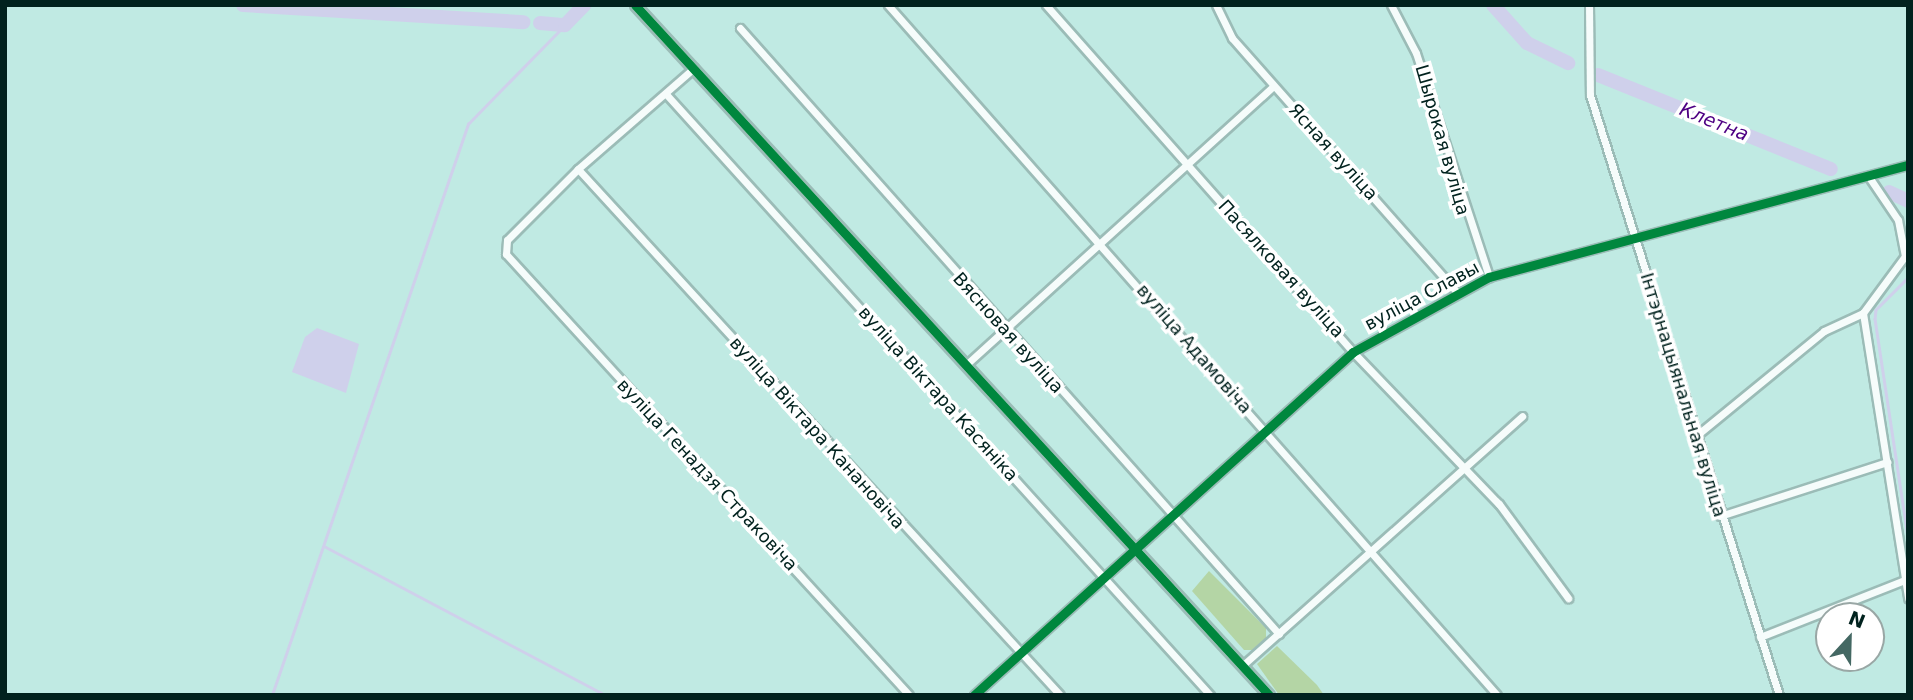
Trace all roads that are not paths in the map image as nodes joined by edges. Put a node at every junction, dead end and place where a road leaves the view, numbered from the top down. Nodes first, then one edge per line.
1 (635, 5) edge
2 (888, 5) edge
3 (1046, 5) edge
4 (1216, 5) edge
5 (1391, 5) edge
6 (1589, 5) edge
7 (740, 28) dead end
8 (694, 68) junction
9 (1273, 86) junction
10 (666, 94) junction
11 (1186, 163) junction
12 (1908, 165) edge
13 (578, 169) junction
14 (1869, 177) junction
15 (1100, 242) junction
16 (1636, 242) junction
17 (1489, 277) junction
18 (1458, 293) junction
19 (1863, 313) junction
20 (1003, 330) junction
21 (1353, 352) junction
22 (968, 363) junction
23 (1522, 416) dead end
24 (1264, 429) junction
25 (1697, 435) junction
26 (1887, 462) junction
27 (1463, 469) junction
28 (1170, 511) junction
29 (1720, 516) junction
30 (1135, 545) junction
31 (1371, 551) junction
32 (1103, 578) junction
33 (1905, 580) junction
34 (1568, 598) dead end
35 (1908, 598) edge
36 (1279, 634) junction
37 (1760, 637) junction
38 (1022, 653) junction
39 (1243, 665) junction
40 (909, 695) edge
41 (974, 695) edge
42 (1060, 695) edge
43 (1210, 695) edge
44 (1269, 695) edge
45 (1497, 695) edge
46 (1779, 695) edge

1 - 8 street
2 - 15 street, вуліца Адамовіча
3 - 11 street, Пасялковая вуліца
4 - 9 street, Ясная вуліца
5 - 17 street, Шырокая вуліца
6 - 16 street, Інтэрнацыянальная вуліца
7 - 20 street, Вясновая вуліца
8 - 10 street
8 - 22 street
9 - 11 street
9 - 18 street, Ясная вуліца
10 - 13 street
10 - 32 street, вуліца Віктара Касяніка
11 - 15 street
11 - 21 street, Пасялковая вуліца
12 - 14 street, вуліца Славы
13 - 38 street, вуліца Віктара Канановіча
13 - 40 street, вуліца Генадзя Страковіча
14 - 16 street, вуліца Славы
14 - 19 street
15 - 20 street
15 - 24 street, вуліца Адамовіча
16 - 17 street, вуліца Славы
16 - 25 street, Інтэрнацыянальная вуліца
17 - 18 street, вуліца Славы
18 - 21 street, вуліца Славы
19 - 25 street
19 - 26 street
20 - 22 street
20 - 28 street, Вясновая вуліца
21 - 24 street, вуліца Славы
21 - 27 street, Пасялковая вуліца
22 - 30 street
23 - 27 street
24 - 28 street, вуліца Славы
24 - 31 street, вуліца Адамовіча
25 - 29 street, Інтэрнацыянальная вуліца
26 - 29 street
26 - 33 street
27 - 31 street
27 - 34 street, Пасялковая вуліца
28 - 30 street, вуліца Славы
28 - 36 street, Вясновая вуліца
29 - 37 street, Інтэрнацыянальная вуліца
30 - 32 street, вуліца Славы
30 - 39 street
31 - 36 street
31 - 45 street, вуліца Адамовіча
32 - 38 street, вуліца Славы
32 - 43 street, вуліца Віктара Касяніка
33 - 35 street
33 - 37 street
36 - 39 street
37 - 46 street, Інтэрнацыянальная вуліца
38 - 41 street, вуліца Славы
38 - 42 street, вуліца Віктара Канановіча
39 - 44 street

